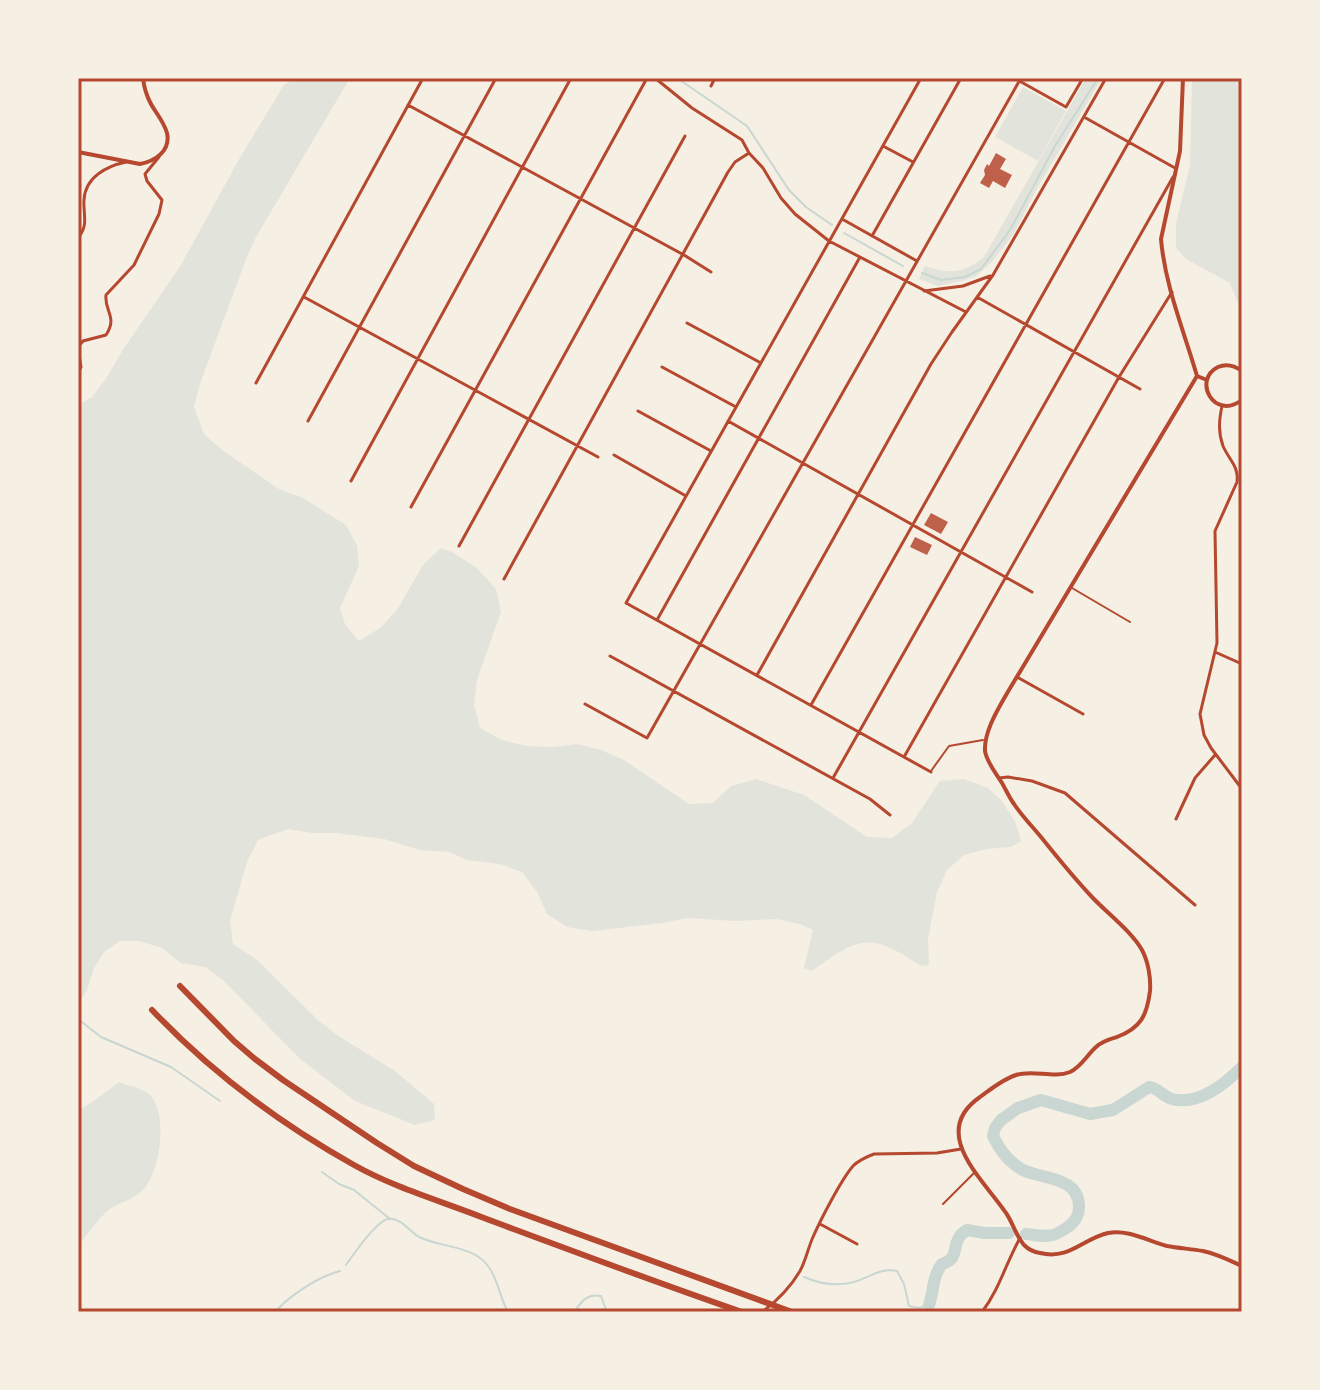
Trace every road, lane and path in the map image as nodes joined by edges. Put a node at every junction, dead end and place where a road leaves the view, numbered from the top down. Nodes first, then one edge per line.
1 (143, 78) edge
2 (423, 78) edge
3 (496, 78) edge
4 (571, 78) edge
5 (647, 78) edge
6 (655, 78) edge
7 (715, 78) edge
8 (921, 78) edge
9 (961, 78) edge
10 (1014, 78) edge
11 (1083, 78) edge
12 (1106, 78) edge
13 (1165, 78) edge
14 (1183, 78) edge
15 (1020, 79) edge
16 (711, 86) dead end
17 (408, 105) junction
18 (1084, 117) junction
19 (464, 136) junction
20 (685, 136) dead end
21 (1129, 143) junction
22 (883, 146) junction
23 (78, 152) edge
24 (749, 153) junction
25 (159, 157) junction
26 (126, 162) junction
27 (913, 162) junction
28 (523, 167) junction
29 (1177, 170) junction
30 (580, 199) junction
31 (842, 219) junction
32 (635, 228) junction
33 (872, 236) junction
34 (78, 238) edge
35 (829, 241) junction
36 (684, 255) junction
37 (860, 257) junction
38 (917, 261) junction
39 (711, 272) dead end
40 (993, 275) junction
41 (906, 281) junction
42 (924, 291) junction
43 (1172, 292) junction
44 (304, 297) junction
45 (977, 297) junction
46 (966, 312) junction
47 (687, 323) dead end
48 (1026, 325) junction
49 (359, 327) junction
50 (78, 347) edge
51 (1074, 352) junction
52 (418, 359) junction
53 (761, 363) junction
54 (662, 367) dead end
55 (1242, 370) edge
56 (78, 373) edge
57 (1197, 376) junction
58 (1119, 377) junction
59 (1207, 380) junction
60 (256, 383) dead end
61 (1140, 389) dead end
62 (475, 390) junction
63 (1242, 400) edge
64 (1222, 405) junction
65 (736, 407) junction
66 (638, 411) dead end
67 (529, 420) junction
68 (308, 421) dead end
69 (728, 421) junction
70 (759, 438) junction
71 (578, 446) junction
72 (711, 451) junction
73 (614, 455) dead end
74 (598, 457) dead end
75 (803, 463) junction
76 (351, 481) dead end
77 (858, 494) junction
78 (686, 496) junction
79 (411, 507) dead end
80 (913, 525) junction
81 (459, 546) dead end
82 (961, 552) junction
83 (1006, 578) junction
84 (504, 579) dead end
85 (1071, 587) junction
86 (1032, 592) dead end
87 (657, 620) junction
88 (1130, 622) dead end
89 (700, 644) junction
90 (1215, 652) junction
91 (610, 656) dead end
92 (1242, 664) edge
93 (757, 675) junction
94 (1017, 677) junction
95 (674, 691) junction
96 (585, 704) dead end
97 (811, 705) junction
98 (1083, 714) dead end
99 (859, 732) junction
100 (986, 739) junction
101 (1215, 755) junction
102 (904, 757) junction
103 (931, 772) joint
104 (833, 778) junction
105 (999, 778) junction
106 (1242, 779) edge
107 (1236, 781) junction
108 (1242, 789) edge
109 (890, 815) dead end
110 (1176, 819) dead end
111 (1195, 905) dead end
112 (180, 986) dead end
113 (152, 1010) dead end
114 (961, 1149) junction
115 (975, 1173) junction
116 (943, 1204) dead end
117 (820, 1224) junction
118 (1020, 1238) junction
119 (857, 1244) dead end
120 (1242, 1266) edge
121 (790, 1311) edge
122 (742, 1312) edge
123 (762, 1312) edge
124 (982, 1312) edge

1 - 25 street
2 - 17 street
3 - 19 street
4 - 28 street
5 - 30 street
6 - 24 street
7 - 16 street
8 - 22 street
9 - 27 street
10 - 15 street
11 - 15 street
12 - 18 street
13 - 21 street
14 - 29 street
15 - 38 street
17 - 19 street
17 - 44 street
18 - 21 street
18 - 40 street
19 - 28 street
19 - 49 street
20 - 32 street
21 - 29 street
21 - 48 street
22 - 27 street
22 - 31 street
23 - 26 street
24 - 35 street
24 - 36 street
25 - 26 street
25 - 50 street
26 - 34 street
27 - 33 street
28 - 30 street
28 - 52 street
29 - 43 street
29 - 51 street
30 - 32 street
30 - 62 street
31 - 33 street
31 - 35 street
32 - 36 street
32 - 67 street
33 - 38 street
35 - 37 street
35 - 53 street
36 - 39 street
36 - 71 street
37 - 41 street
37 - 70 street
38 - 41 street
40 - 42 street
40 - 45 street
41 - 42 street
41 - 75 street
42 - 46 street
43 - 57 street
43 - 58 street
44 - 49 street
44 - 60 street
45 - 46 street
45 - 48 street
46 - 77 street
47 - 53 street
48 - 51 street
48 - 80 street
49 - 52 street
49 - 68 street
50 - 56 street
51 - 58 street
51 - 82 street
52 - 62 street
52 - 76 street
53 - 65 street
54 - 65 street
55 - 59 street
57 - 59 street
57 - 85 street
58 - 61 street
58 - 83 street
59 - 64 street
62 - 67 street
62 - 79 street
63 - 64 street
64 - 90 street
65 - 69 street
66 - 72 street
67 - 71 street
67 - 81 street
69 - 70 street
69 - 72 street
70 - 75 street
70 - 87 street
71 - 74 street
71 - 84 street
72 - 78 street
73 - 78 street
75 - 77 street
75 - 89 street
77 - 80 street
77 - 93 street
78 - 87 street
80 - 82 street
80 - 97 street
82 - 83 street
82 - 99 street
83 - 86 street
83 - 102 street
85 - 88 lane
85 - 94 street
87 - 89 street
89 - 93 street
89 - 95 street
90 - 92 street
90 - 101 street
91 - 95 street
93 - 97 street
94 - 98 street
94 - 100 street
95 - 96 street
95 - 104 street
97 - 99 street
99 - 102 street
99 - 104 street
100 - 103 lane
100 - 105 street
101 - 107 street
101 - 110 street
102 - 103 street
104 - 109 street
105 - 111 street
105 - 114 street
106 - 107 street
107 - 108 street
112 - 121 highway
113 - 122 highway
114 - 115 street
114 - 117 street
115 - 116 lane
115 - 118 street
117 - 119 street
117 - 123 street
118 - 120 street
118 - 124 street

